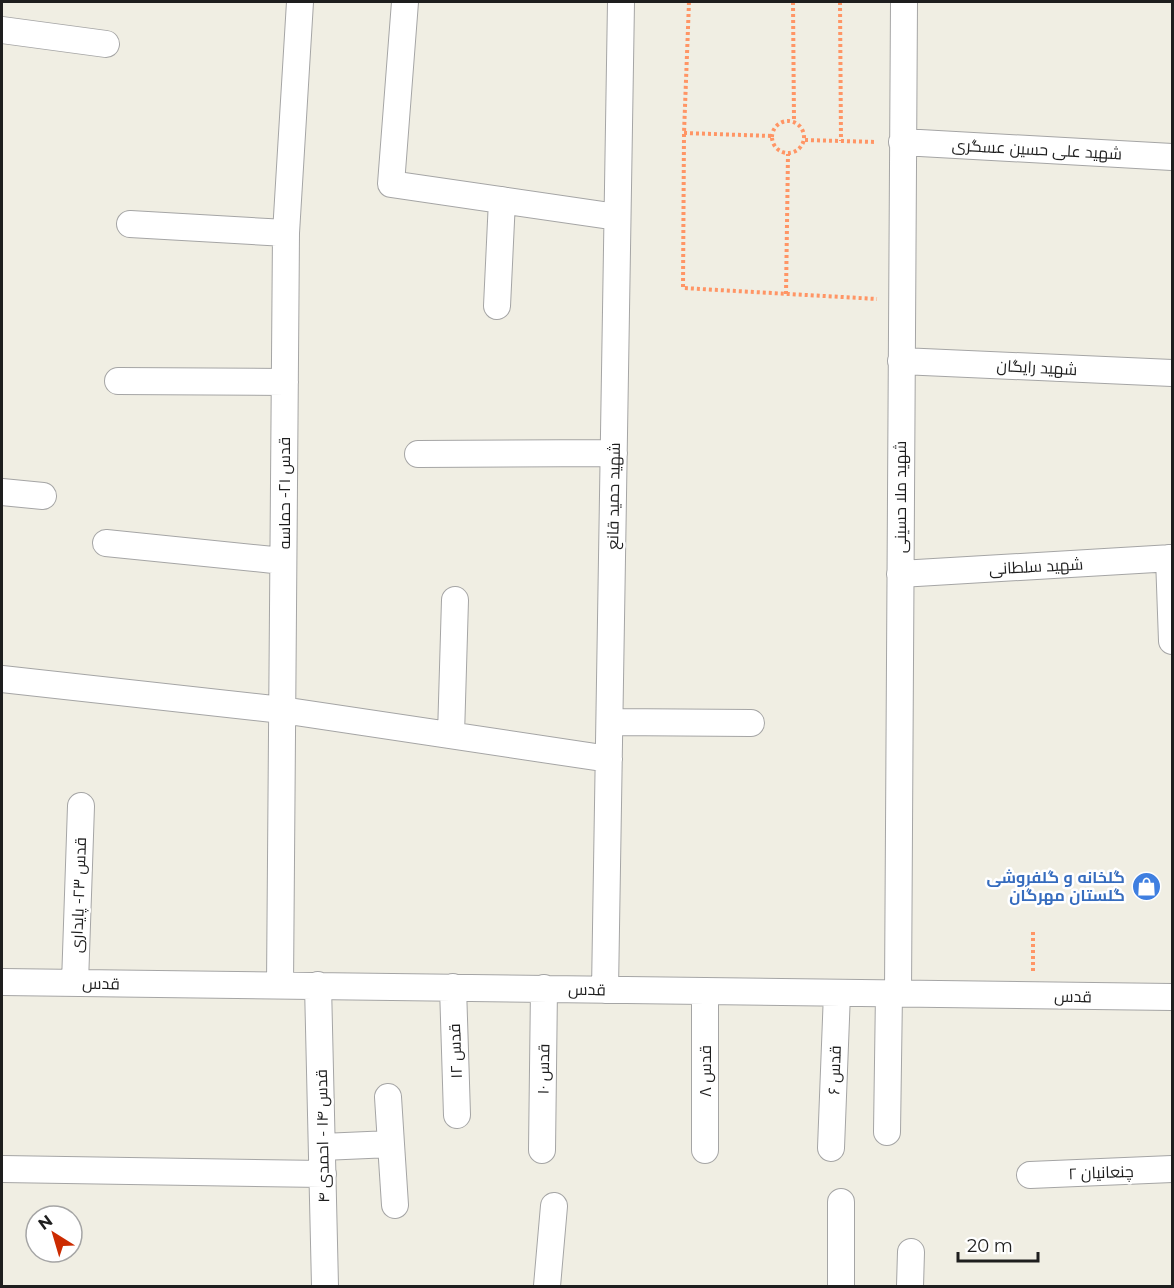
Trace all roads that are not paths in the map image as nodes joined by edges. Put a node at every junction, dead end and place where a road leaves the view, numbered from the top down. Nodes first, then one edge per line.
1 (300, 2) edge
2 (405, 2) edge
3 (621, 2) edge
4 (904, 2) edge
5 (2, 30) edge
6 (106, 44) dead end
7 (902, 142) junction
8 (1173, 157) edge
9 (502, 200) junction
10 (617, 217) junction
11 (130, 224) dead end
12 (286, 233) junction
13 (497, 306) dead end
14 (901, 361) junction
15 (1173, 373) edge
16 (118, 381) dead end
17 (285, 382) junction
18 (614, 453) junction
19 (418, 454) dead end
20 (2, 492) edge
21 (43, 496) dead end
22 (106, 543) dead end
23 (1171, 558) edge
24 (284, 561) junction
25 (900, 574) junction
26 (455, 600) dead end
27 (1173, 641) edge
28 (2, 679) edge
29 (282, 710) junction
30 (610, 722) junction
31 (751, 723) dead end
32 (451, 735) junction
33 (609, 759) junction
34 (81, 806) dead end
35 (2, 982) edge
36 (75, 983) junction
37 (280, 985) junction
38 (318, 985) junction
39 (453, 987) junction
40 (544, 988) junction
41 (605, 990) junction
42 (705, 991) junction
43 (837, 993) junction
44 (894, 993) junction
45 (1173, 997) edge
46 (388, 1097) dead end
47 (457, 1115) dead end
48 (887, 1132) dead end
49 (391, 1144) junction
50 (322, 1147) junction
51 (831, 1148) dead end
52 (542, 1150) dead end
53 (705, 1150) dead end
54 (2, 1169) edge
55 (1173, 1169) edge
56 (323, 1174) junction
57 (1030, 1174) dead end
58 (841, 1202) dead end
59 (395, 1205) dead end
60 (554, 1206) dead end
61 (911, 1252) dead end
62 (326, 1287) edge
63 (547, 1287) edge
64 (841, 1287) edge
65 (910, 1287) edge

1 - 12 street, قدس ۲۱- حماسه
2 - 9 street
3 - 10 street, شهید حمید قانع
4 - 7 street, شهید ملا حسینی
5 - 6 street
7 - 8 street, شهید علی حسین عسگری
7 - 14 street, شهید ملا حسینی
9 - 10 street
9 - 13 street
10 - 18 street, شهید حمید قانع
11 - 12 street
12 - 17 street, قدس ۲۱- حماسه
14 - 15 street, شهید رایگان
14 - 25 street, شهید ملا حسینی
16 - 17 street
17 - 24 street, قدس ۲۱- حماسه
18 - 19 street
18 - 30 street, شهید حمید قانع
20 - 21 street
22 - 24 street
23 - 25 street, شهید سلطانی
23 - 27 street
24 - 29 street, قدس ۲۱- حماسه
25 - 44 street, شهید ملا حسینی
26 - 32 street
28 - 29 street
29 - 32 street
29 - 37 street, قدس ۲۱- حماسه
30 - 31 street
30 - 33 street, شهید حمید قانع
32 - 33 street
33 - 41 street, شهید حمید قانع
34 - 36 street, قدس ۲۳- پایداری
35 - 36 street, قدس
36 - 37 street, قدس
37 - 38 street, قدس
38 - 39 street, قدس
38 - 50 street, قدس ۱۴ - احمدی ۴
39 - 40 street, قدس
39 - 47 street, قدس ۱۲
40 - 41 street, قدس
40 - 52 street, قدس ۱۰
41 - 42 street, قدس
42 - 43 street, قدس
42 - 53 street, قدس ۸
43 - 44 street, قدس
43 - 51 street, قدس ۶
44 - 45 street, قدس
44 - 48 street, شهید ملا حسینی
46 - 49 street
49 - 50 street
49 - 59 street
50 - 56 street, قدس ۱۴ - احمدی ۴
54 - 56 street
55 - 57 street, چنعانیان ۲
56 - 62 street, قدس ۱۴ - احمدی ۴
58 - 64 street
60 - 63 street
61 - 65 street

